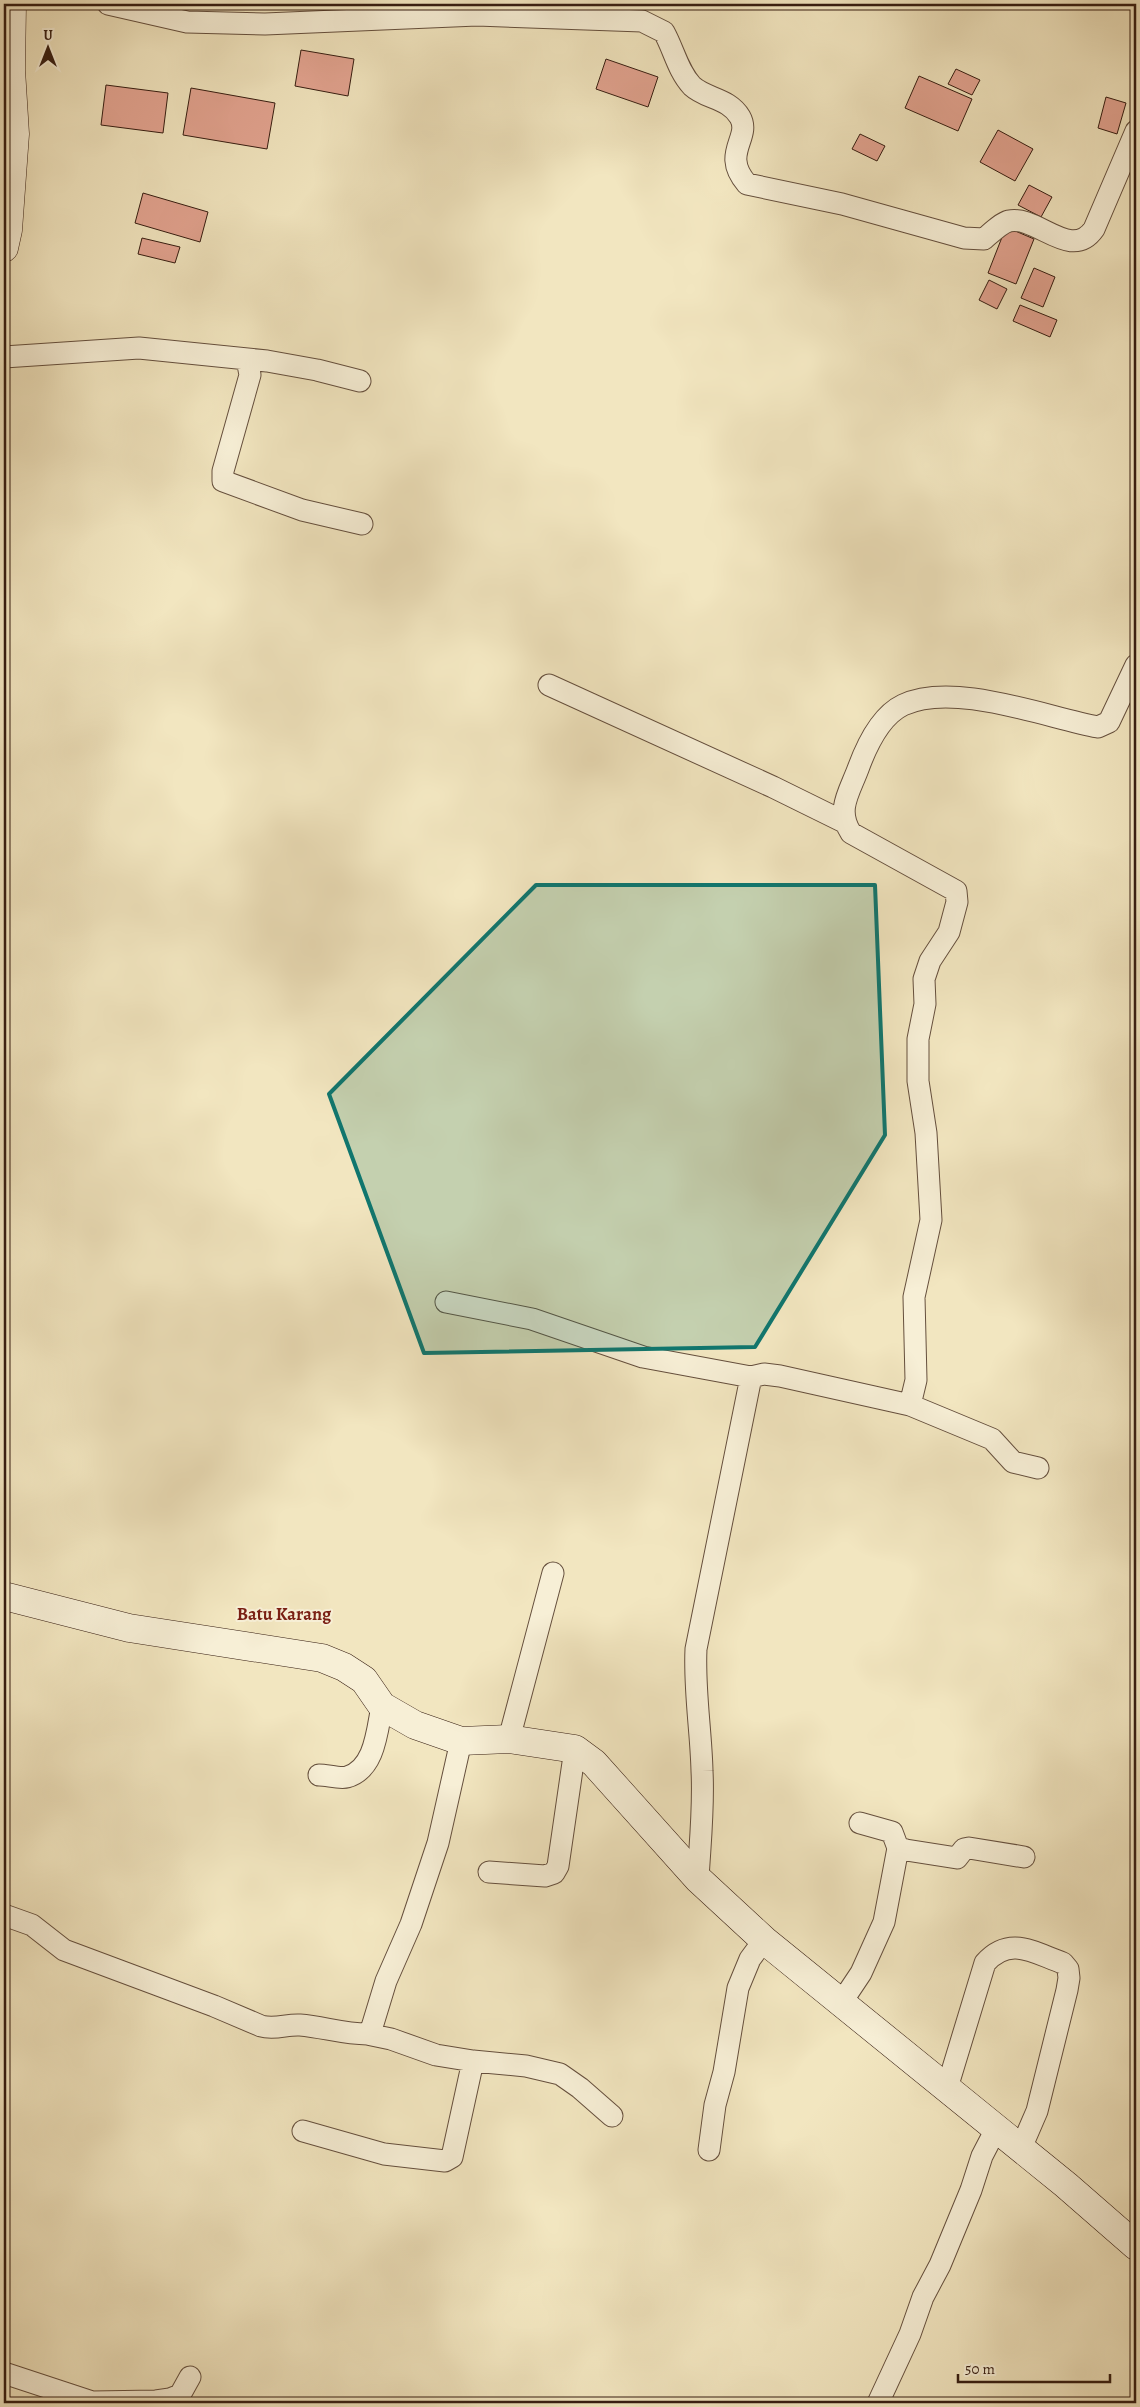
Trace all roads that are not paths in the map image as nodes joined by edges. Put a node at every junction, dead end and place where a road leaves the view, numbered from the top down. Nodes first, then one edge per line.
1 (12, 4) edge
2 (108, 4) edge
3 (1136, 130) edge
4 (4, 248) edge
5 (4, 357) edge
6 (247, 359) junction
7 (360, 381) dead end
8 (362, 524) dead end
9 (1136, 665) edge
10 (550, 685) dead end
11 (844, 822) junction
12 (446, 1302) dead end
13 (751, 1377) junction
14 (910, 1405) junction
15 (1038, 1468) dead end
16 (552, 1573) dead end
17 (4, 1596) edge
18 (382, 1706) junction
19 (509, 1739) junction
20 (461, 1741) junction
21 (575, 1749) junction
22 (319, 1775) dead end
23 (860, 1824) dead end
24 (898, 1848) junction
25 (1024, 1857) dead end
26 (489, 1872) dead end
27 (698, 1879) junction
28 (4, 1915) edge
29 (764, 1940) junction
30 (841, 2003) junction
31 (367, 2034) junction
32 (473, 2061) junction
33 (947, 2088) junction
34 (612, 2116) dead end
35 (996, 2129) junction
36 (303, 2131) dead end
37 (1021, 2148) junction
38 (709, 2150) dead end
39 (1136, 2246) edge
40 (4, 2373) edge
41 (190, 2378) dead end
42 (878, 2403) edge

1 - 4 street
2 - 3 street
5 - 6 street
6 - 7 street
6 - 8 street
9 - 11 street
10 - 11 street
11 - 14 street
12 - 13 street
13 - 14 street
13 - 27 street
14 - 15 street
16 - 19 street
17 - 18 street
18 - 20 street
18 - 22 street
19 - 20 street
19 - 21 street
20 - 31 street
21 - 26 street
21 - 27 street
23 - 24 street
24 - 25 street
24 - 30 street
27 - 29 street
28 - 31 street
29 - 30 street
29 - 38 street
30 - 33 street
31 - 32 street
32 - 34 street
32 - 36 street
33 - 35 street
33 - 37 street
35 - 37 street
35 - 42 street
37 - 39 street
40 - 41 street

